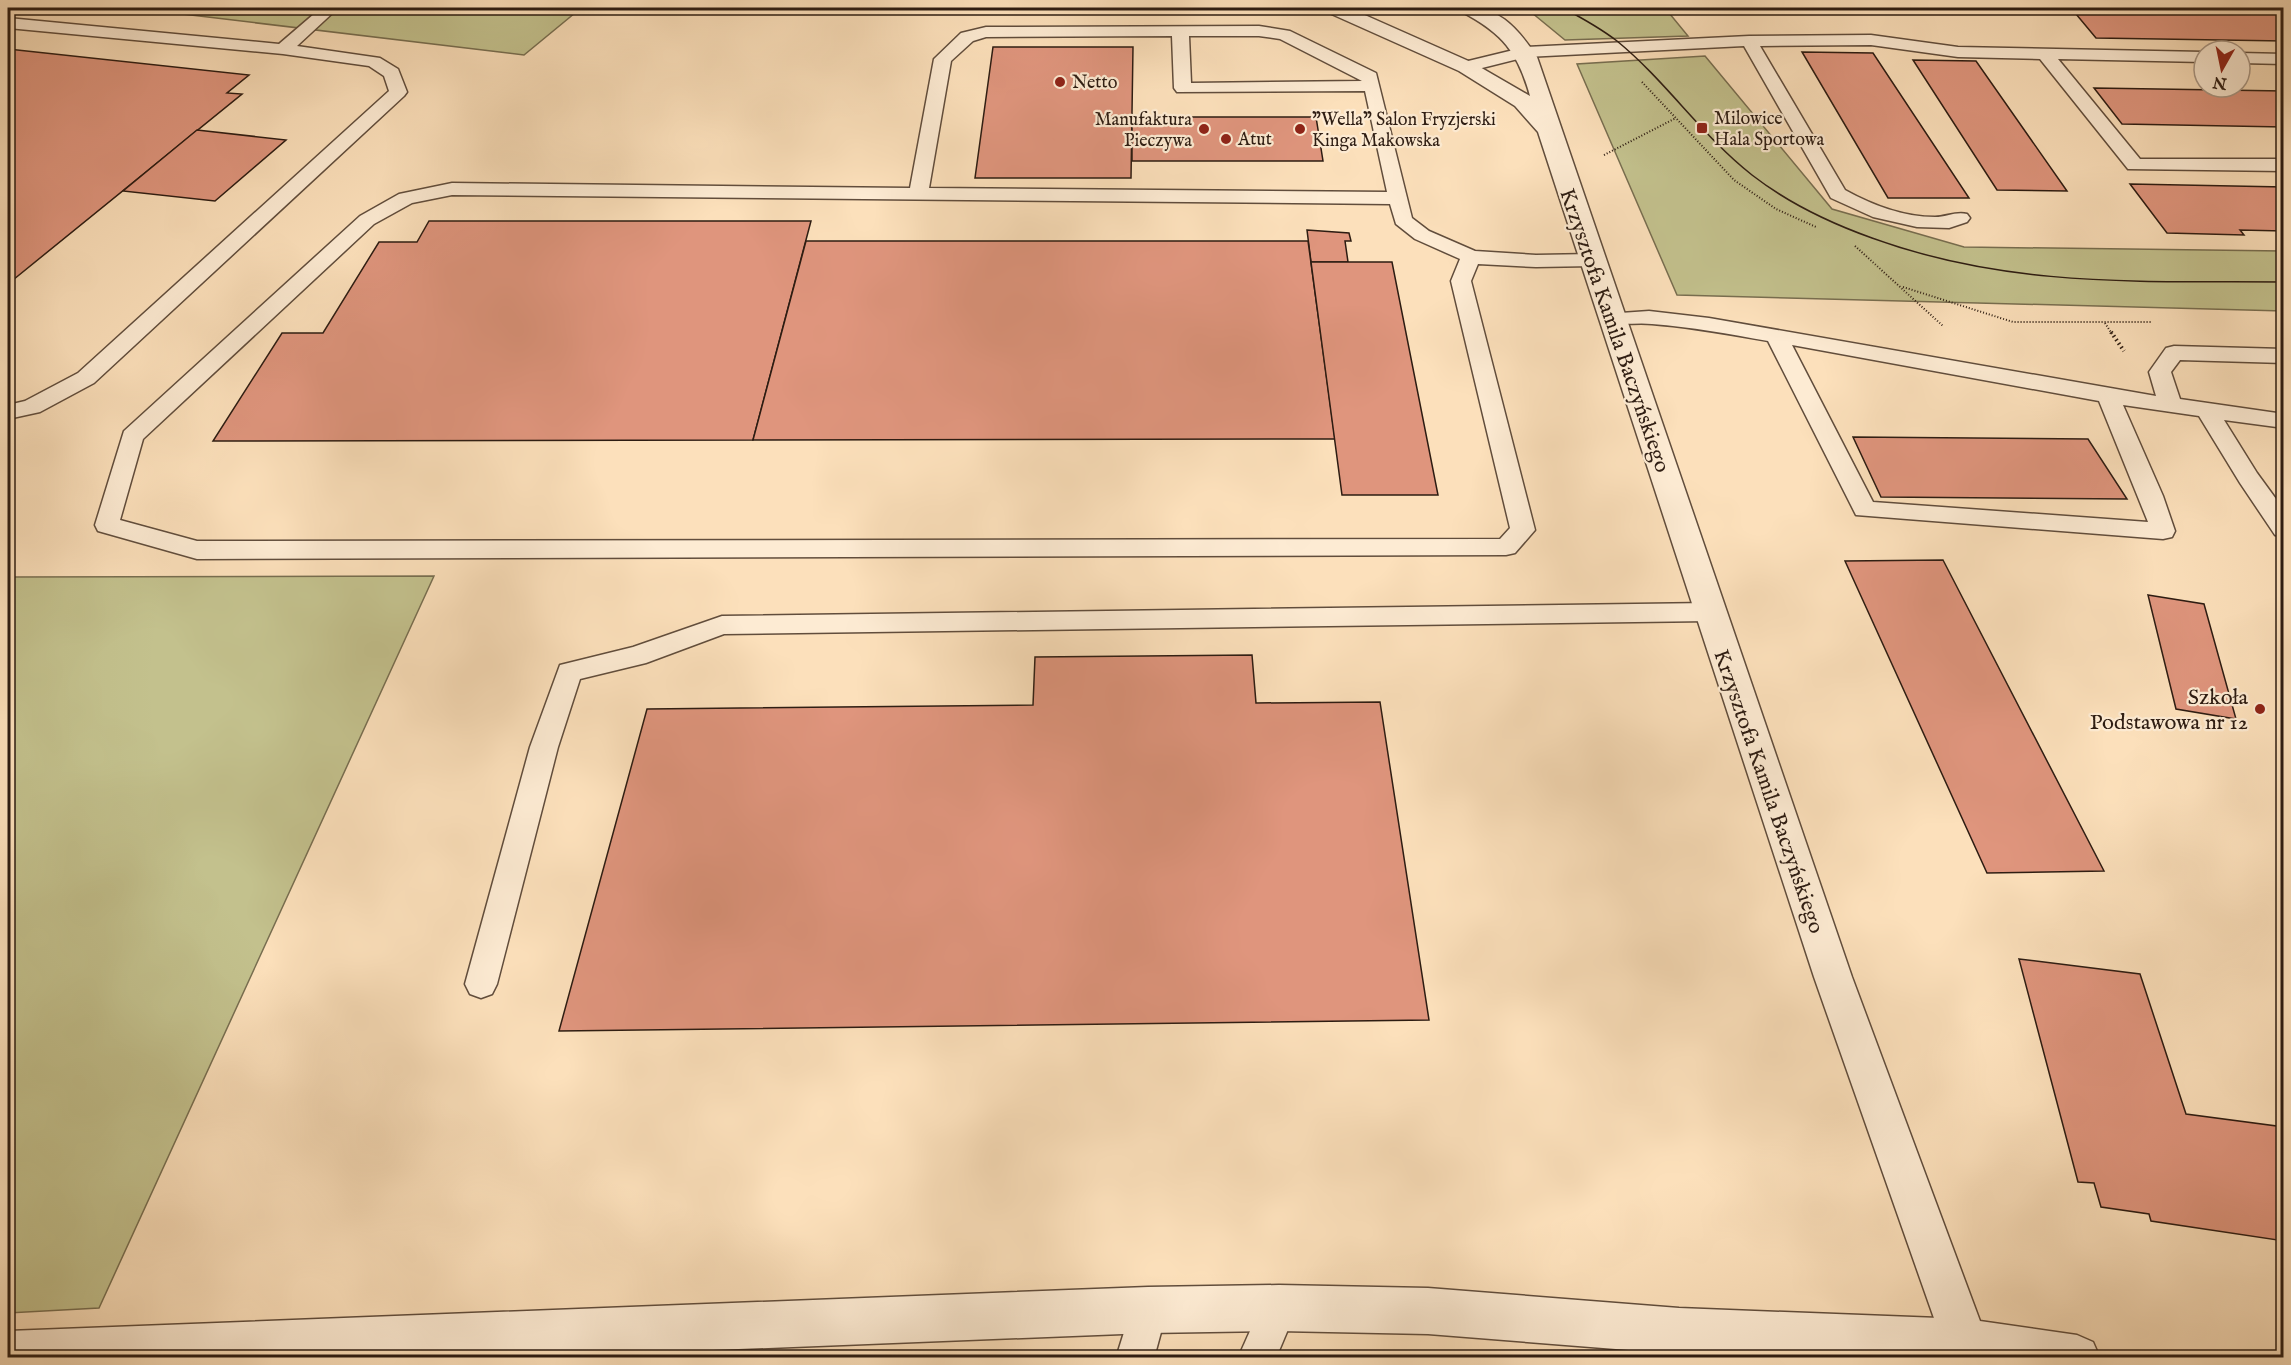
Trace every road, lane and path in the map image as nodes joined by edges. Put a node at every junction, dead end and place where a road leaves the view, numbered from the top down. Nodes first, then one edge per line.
1 (330, 8) edge
2 (1334, 8) edge
3 (1469, 8) edge
4 (8, 23) edge
5 (1180, 32) junction
6 (1749, 41) junction
7 (283, 49) junction
8 (1611, 49) junction
9 (1526, 52) junction
10 (2044, 53) junction
11 (2192, 57) edge
12 (2252, 58) edge
13 (2283, 59) edge
14 (1466, 67) junction
15 (1372, 86) junction
16 (1676, 118) junction
17 (1549, 130) junction
18 (1604, 155) dead end
19 (2283, 165) edge
20 (918, 194) junction
21 (1398, 198) junction
22 (1960, 218) dead end
23 (1819, 228) dead end
24 (1852, 243) dead end
25 (1471, 257) junction
26 (1593, 260) junction
27 (1900, 286) junction
28 (1613, 318) junction
29 (2058, 322) dead end
30 (2105, 322) dead end
31 (1951, 333) dead end
32 (1776, 336) junction
33 (2128, 356) dead end
34 (2283, 356) edge
35 (2108, 396) junction
36 (2170, 403) junction
37 (2206, 409) junction
38 (8, 412) edge
39 (2283, 421) edge
40 (2283, 529) edge
41 (1709, 612) junction
42 (481, 984) dead end
43 (1279, 1308) junction
44 (1148, 1310) junction
45 (1965, 1342) junction
46 (8, 1354) edge
47 (1135, 1358) edge
48 (1257, 1358) edge
49 (2077, 1358) edge

1 - 7 lane
2 - 14 street, Krzysztofa Kamila Baczyńskiego
3 - 9 street, Krzysztofa Kamila Baczyńskiego
4 - 7 lane
5 - 15 lane
5 - 15 lane
5 - 20 lane
6 - 8 lane
6 - 10 lane
6 - 22 lane
7 - 38 lane
8 - 9 lane
8 - 16 path
9 - 14 lane
9 - 17 street, Krzysztofa Kamila Baczyńskiego
10 - 11 lane
10 - 19 lane
12 - 13 lane
14 - 17 street, Krzysztofa Kamila Baczyńskiego
15 - 21 lane
16 - 18 path
16 - 23 path
17 - 26 street, Krzysztofa Kamila Baczyńskiego
20 - 21 lane
20 - 25 lane
21 - 25 lane
24 - 27 path
25 - 26 lane
26 - 28 street, Krzysztofa Kamila Baczyńskiego
27 - 29 path
27 - 31 path
28 - 32 lane
28 - 41 street, Krzysztofa Kamila Baczyńskiego
30 - 33 path
32 - 35 lane
32 - 35 lane
34 - 36 lane
35 - 36 lane
36 - 37 lane
37 - 39 lane
37 - 40 lane
41 - 42 lane
41 - 45 street, Krzysztofa Kamila Baczyńskiego
43 - 44 street
43 - 45 street
43 - 48 lane
44 - 46 street
44 - 47 lane
45 - 49 street

